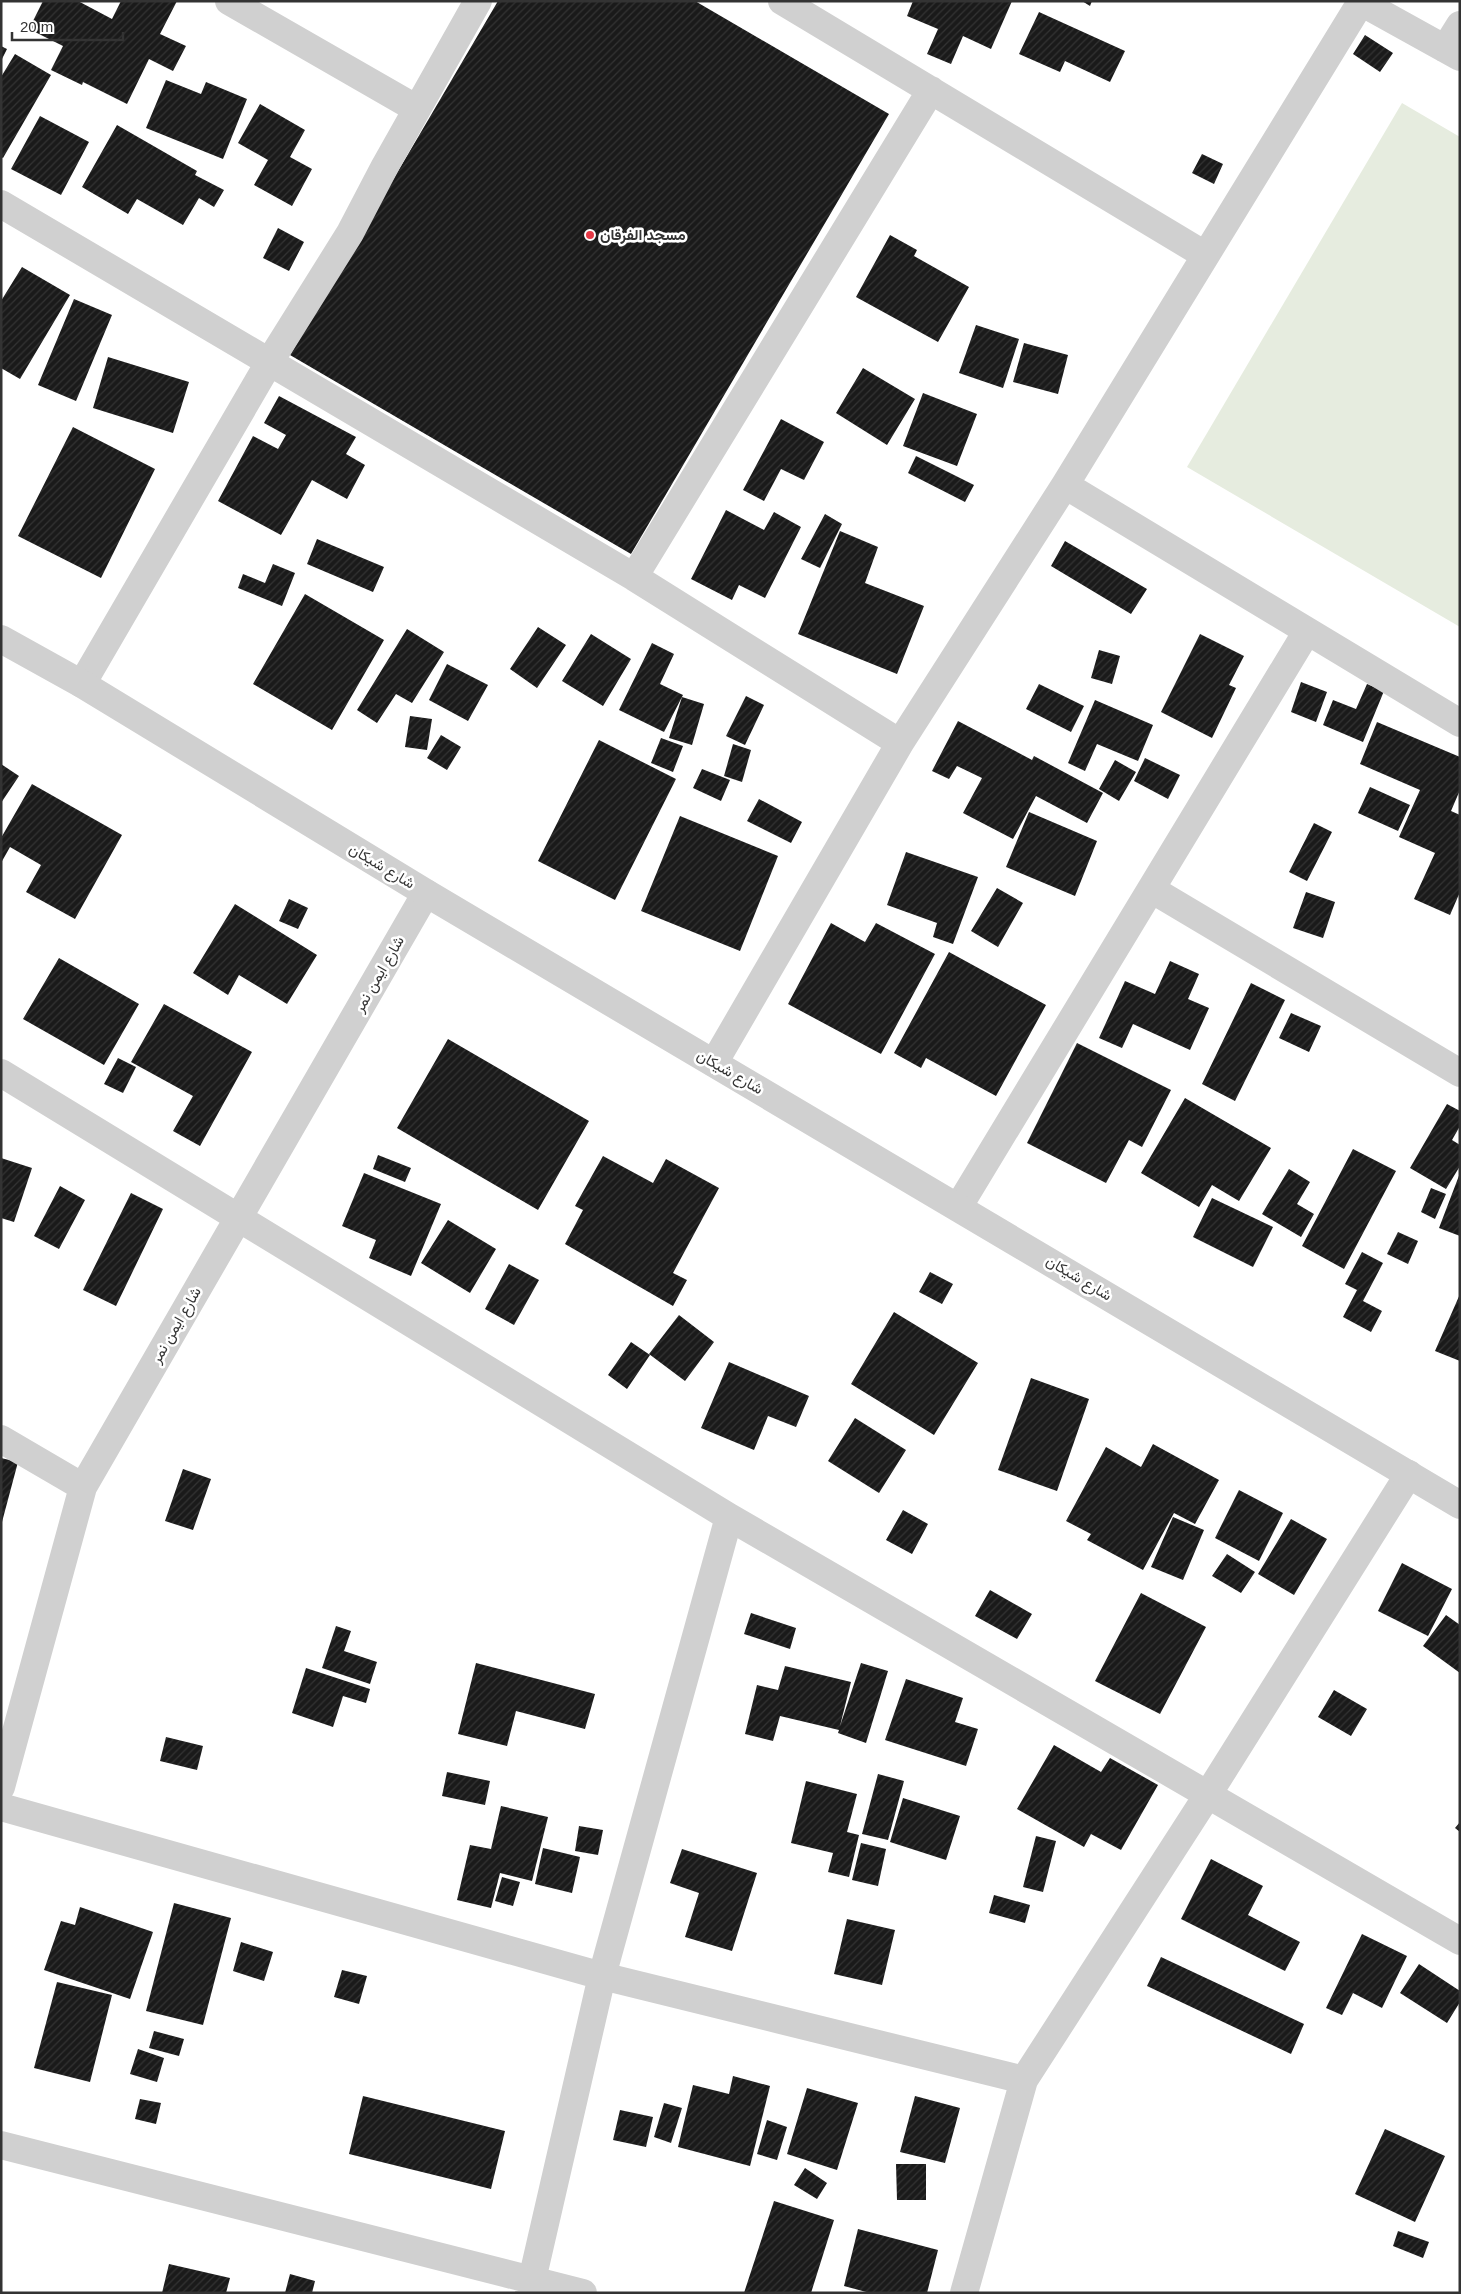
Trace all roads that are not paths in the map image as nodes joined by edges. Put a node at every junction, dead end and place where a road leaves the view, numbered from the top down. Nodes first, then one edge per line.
1 (229, 1) edge
2 (478, 1) edge
3 (782, 1) edge
4 (1360, 2) edge
5 (1460, 25) edge
6 (1452, 53) edge
7 (931, 90) junction
8 (417, 109) junction
9 (1, 204) edge
10 (1205, 255) junction
11 (270, 361) junction
12 (1065, 485) junction
13 (634, 577) junction
14 (1306, 633) junction
15 (1, 639) edge
16 (82, 684) junction
17 (1460, 724) edge
18 (900, 743) junction
19 (1150, 889) junction
20 (426, 893) junction
21 (714, 1063) junction
22 (1, 1073) edge
23 (1460, 1073) edge
24 (959, 1206) junction
25 (237, 1217) junction
26 (1, 1439) edge
27 (1409, 1474) junction
28 (83, 1487) junction
29 (1460, 1505) edge
30 (728, 1517) junction
31 (1, 1787) edge
32 (1207, 1796) junction
33 (1, 1807) edge
34 (1460, 1941) edge
35 (602, 1976) junction
36 (1024, 2080) junction
37 (1, 2145) edge
38 (531, 2286) edge
39 (584, 2293) edge
40 (964, 2293) edge

1 - 8 street
2 - 8 street
3 - 7 street
4 - 6 street
4 - 10 street
5 - 6 street
7 - 10 street
7 - 13 street
8 - 11 street
9 - 11 street
10 - 12 street
11 - 13 street
11 - 16 street
12 - 14 street
12 - 18 street
13 - 18 street
14 - 17 street
14 - 19 street
15 - 16 street, شارع شيكان
16 - 20 street, شارع شيكان
18 - 21 street
19 - 23 street
19 - 24 street
20 - 21 street, شارع شيكان
20 - 25 street, شارع ايمن نمر
21 - 24 street, شارع شيكان
22 - 25 street
24 - 27 street, شارع شيكان
25 - 28 street, شارع ايمن نمر
25 - 30 street
26 - 28 street
27 - 29 street, شارع شيكان
27 - 32 street
28 - 31 street, شارع ايمن نمر
30 - 32 street
30 - 35 street
32 - 34 street
32 - 36 street
33 - 35 street
35 - 36 street
35 - 38 street
36 - 40 street
37 - 38 street
38 - 39 street

